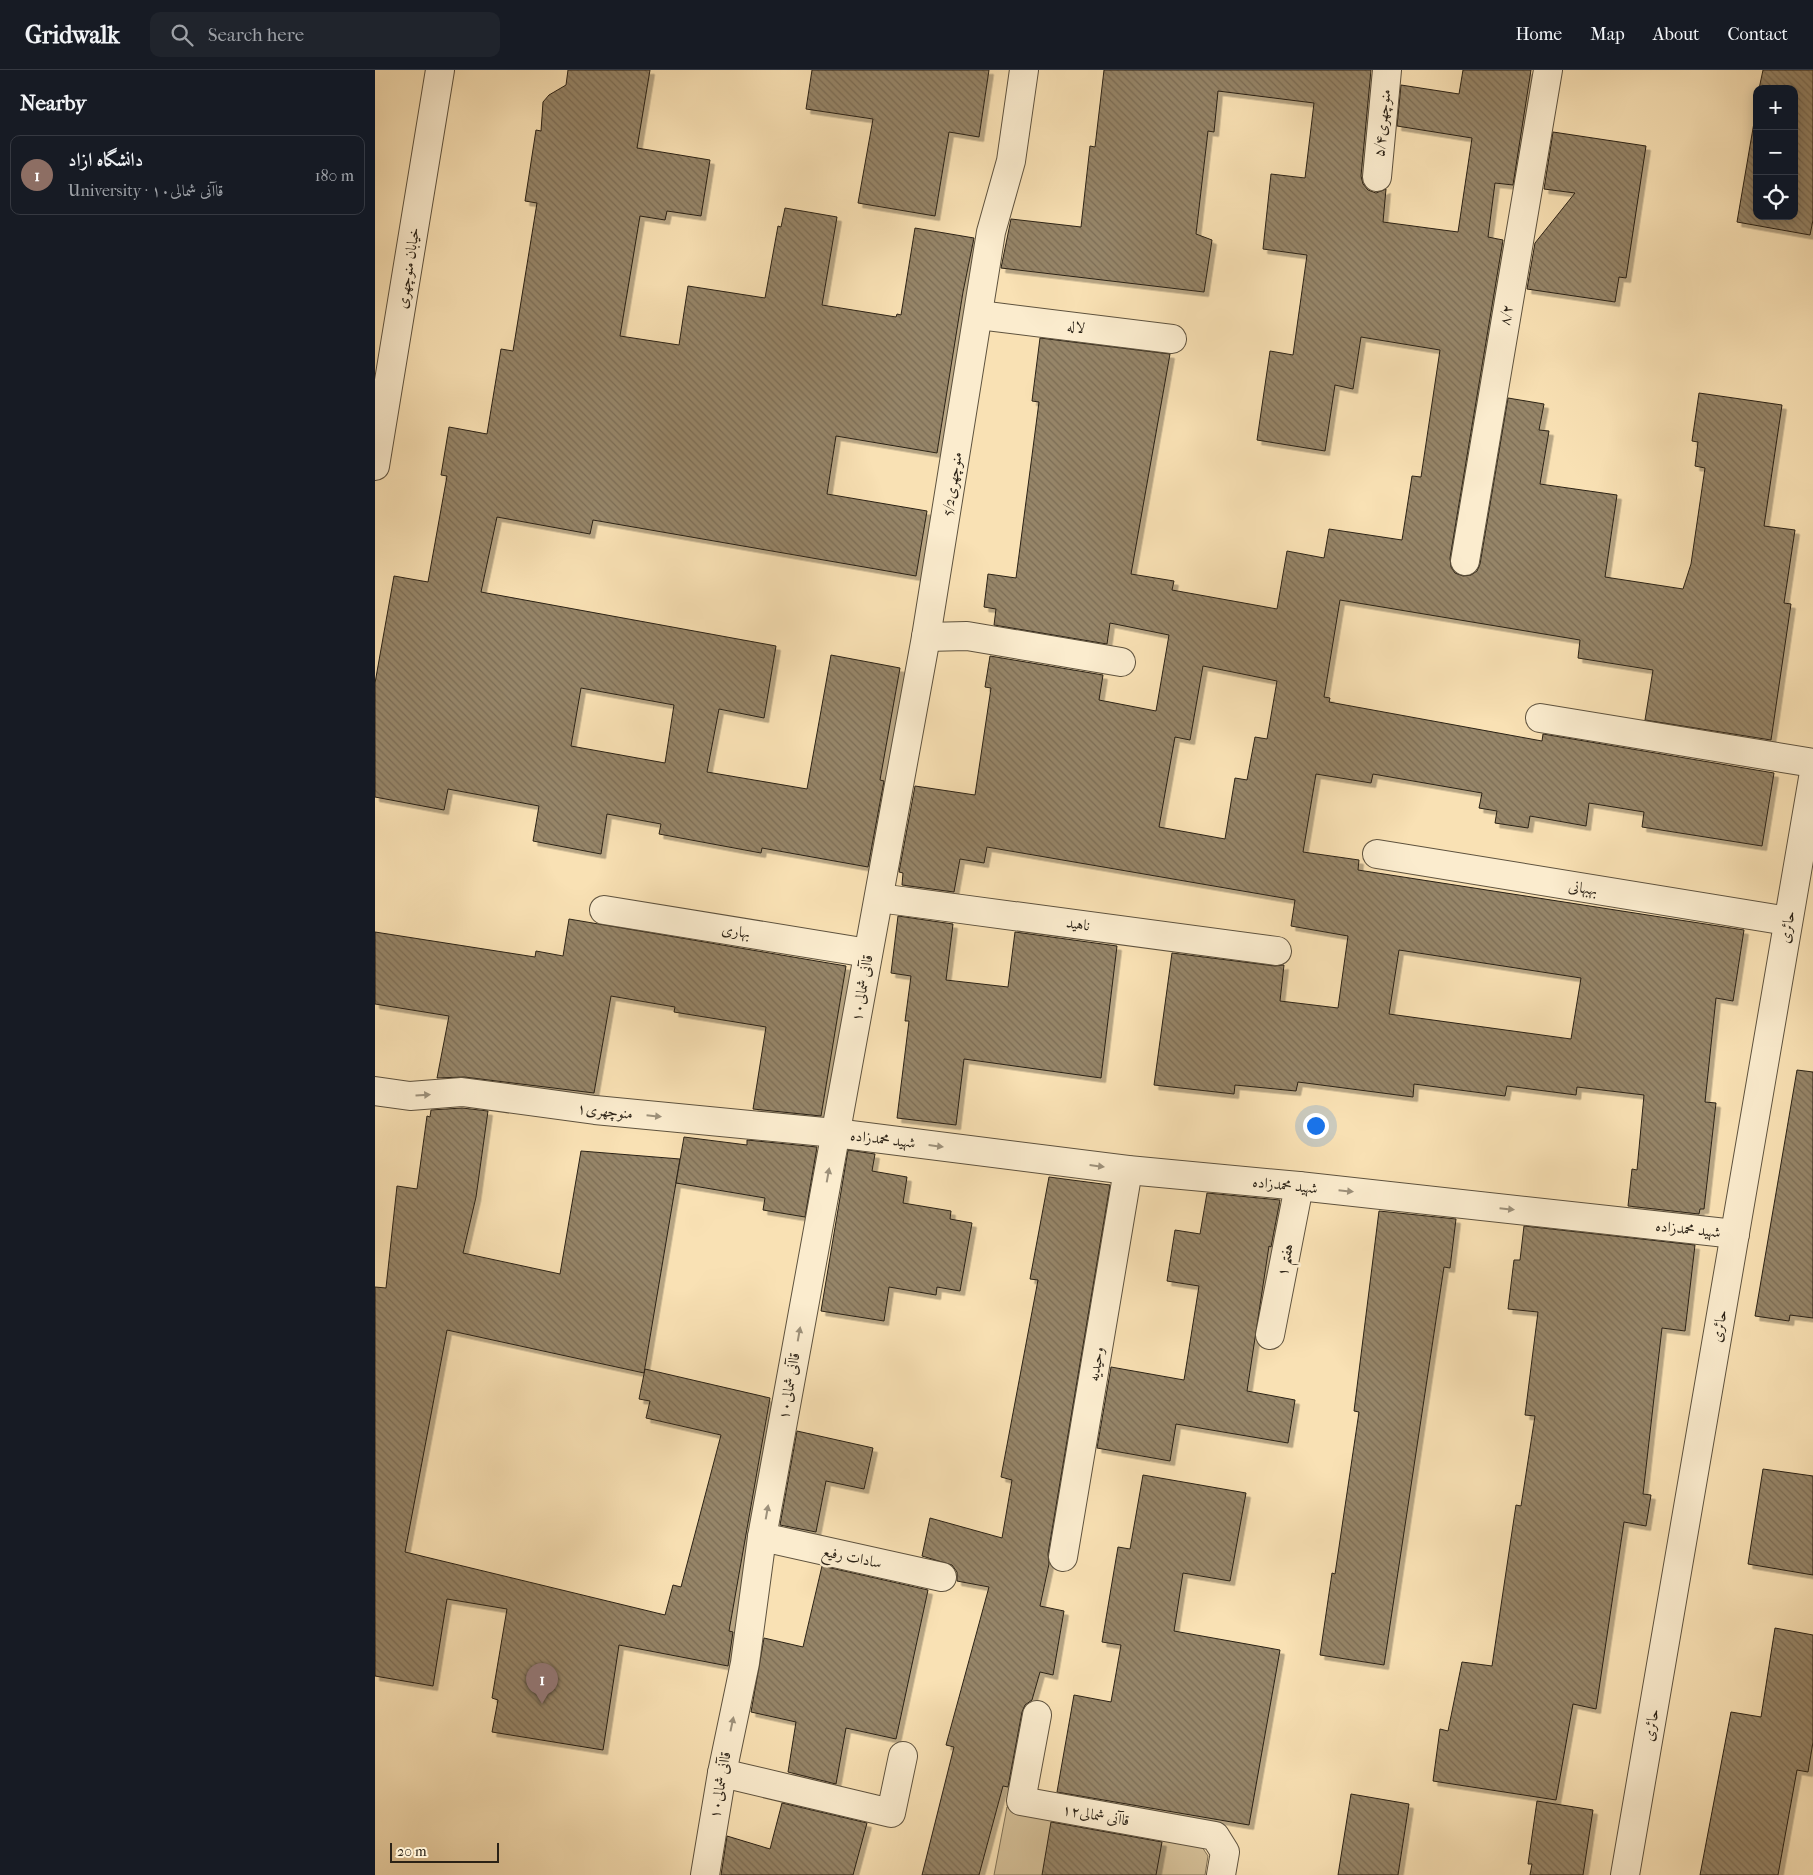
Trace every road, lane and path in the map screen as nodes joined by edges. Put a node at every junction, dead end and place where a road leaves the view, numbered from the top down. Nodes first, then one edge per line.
1 (440, 70) edge
2 (1024, 70) edge
3 (1387, 70) edge
4 (1548, 70) edge
5 (1377, 177) dead end
6 (979, 315) junction
7 (1172, 339) dead end
8 (375, 466) edge
9 (1465, 561) dead end
10 (926, 637) junction
11 (1121, 662) dead end
12 (1541, 718) dead end
13 (1813, 763) edge
14 (1813, 778) edge
15 (1377, 854) dead end
16 (879, 898) junction
17 (604, 910) dead end
18 (1788, 921) junction
19 (1277, 951) dead end
20 (868, 953) junction
21 (375, 1091) edge
22 (835, 1134) junction
23 (1128, 1170) junction
24 (1299, 1186) junction
25 (1735, 1234) junction
26 (1270, 1335) dead end
27 (762, 1538) junction
28 (1063, 1557) dead end
29 (942, 1577) dead end
30 (1037, 1715) dead end
31 (903, 1756) dead end
32 (722, 1773) junction
33 (705, 1875) edge
34 (1221, 1875) edge
35 (1625, 1875) edge

1 - 8 street, خیابان منوچهری
2 - 6 street, 5/2منوچهری
3 - 5 street, منوچهری۵/۴
4 - 9 street, ۸/۲
6 - 7 street, لاله
6 - 10 street, 5/2منوچهری
10 - 11 street
10 - 16 street, 5/2منوچهری
12 - 13 street
14 - 18 street, حائری
15 - 18 street, بهبهانی
16 - 19 street, ناهید
16 - 20 street, قاآنی شمالی۱۰
17 - 20 street, بهاری
18 - 25 street, حائری
20 - 22 street, قاآنی شمالی۱۰
21 -> 22 street, منوچهری۱
22 -> 23 street, شهید محمدزاده
27 -> 22 street, قاآنی شمالی۱۰
23 - 24 street, شهید محمدزاده
23 - 28 street, وحیدیه
24 -> 25 street, شهید محمدزاده
24 - 26 street, هفتم ۱
25 - 35 street, حائری
27 - 29 street, سادات رفیع
32 -> 27 street, قاآنی شمالی۱۰
30 - 34 street, قاآنی شمالی۱۲
31 - 32 street
32 - 33 street, قاآنی شمالی۱۰

